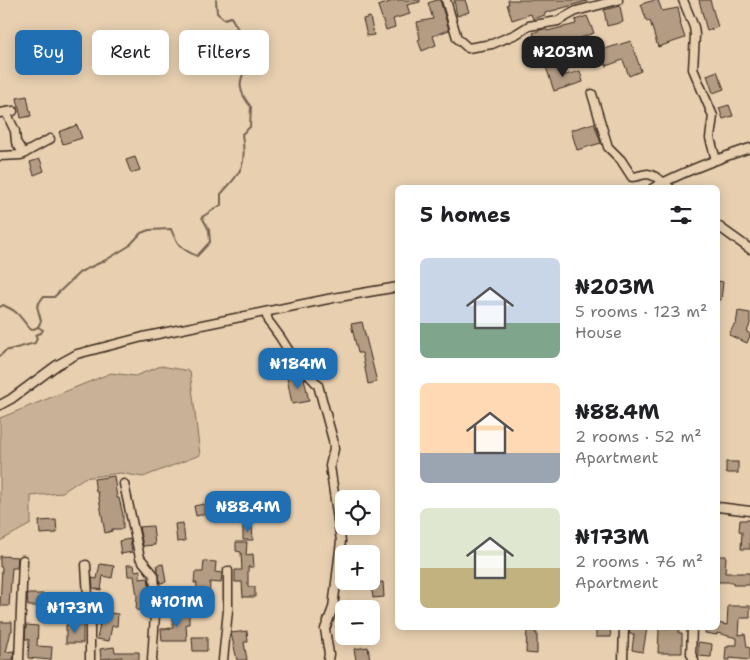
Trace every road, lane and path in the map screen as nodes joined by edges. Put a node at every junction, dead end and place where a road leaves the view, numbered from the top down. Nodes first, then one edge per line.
1 (446, 0) edge
2 (616, 0) edge
3 (683, 0) edge
4 (592, 94) dead end
5 (7, 112) edge
6 (50, 139) dead end
7 (750, 148) edge
8 (24, 154) junction
9 (0, 156) edge
10 (716, 160) junction
11 (664, 182) junction
12 (659, 185) edge
13 (667, 185) edge
14 (720, 228) edge
15 (750, 250) edge
16 (395, 288) edge
17 (266, 312) junction
18 (0, 405) edge
19 (124, 484) dead end
20 (720, 507) edge
21 (750, 511) edge
22 (23, 560) dead end
23 (86, 565) dead end
24 (228, 571) dead end
25 (624, 630) edge
26 (692, 630) edge
27 (19, 660) edge
28 (90, 660) edge
29 (152, 660) edge
30 (223, 660) edge
31 (328, 660) edge
32 (623, 660) edge
33 (694, 660) edge

1 - 2 street
3 - 10 street
4 - 11 street
5 - 8 street
6 - 8 street
7 - 10 street
8 - 9 street
10 - 11 street
11 - 12 street
11 - 13 street
14 - 15 street
16 - 17 street
17 - 18 street
17 - 31 street
19 - 29 street
20 - 21 street
22 - 27 street
23 - 28 street
24 - 30 street
25 - 32 street
26 - 33 street

